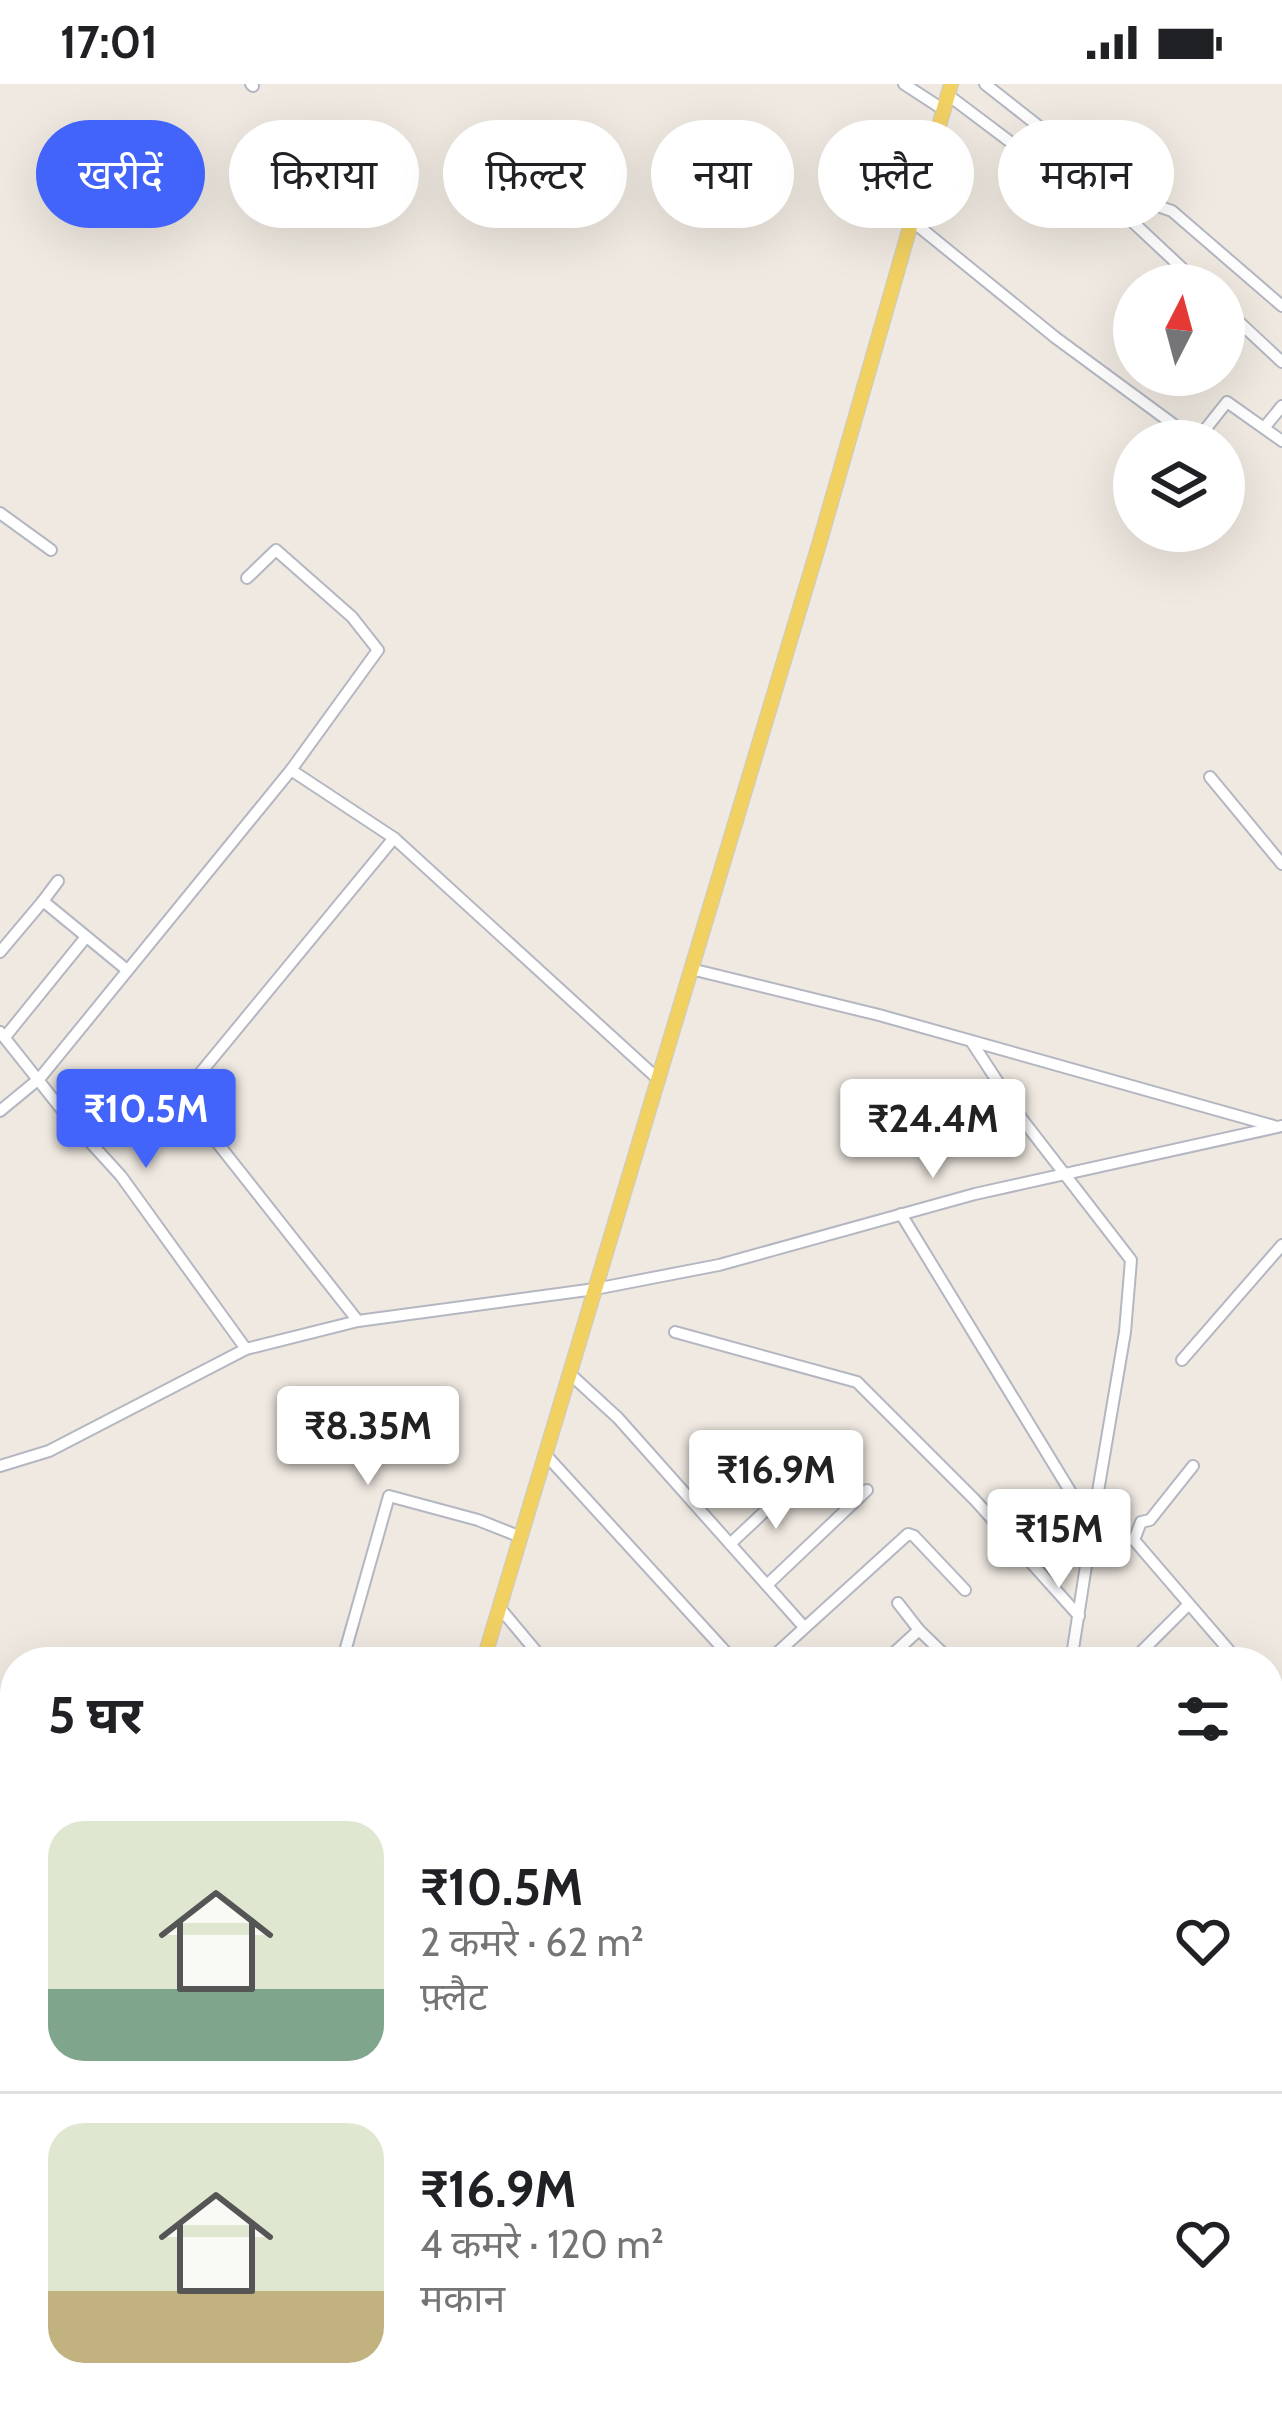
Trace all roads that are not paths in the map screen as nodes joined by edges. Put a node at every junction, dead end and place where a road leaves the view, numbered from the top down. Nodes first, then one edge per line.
1 (904, 84) edge
2 (985, 84) edge
3 (948, 96) edge
4 (910, 228) edge
5 (921, 228) edge
6 (1177, 264) edge
7 (1282, 306) edge
8 (1245, 328) edge
9 (1282, 362) edge
10 (1282, 406) edge
11 (1264, 428) junction
12 (1282, 440) edge
13 (0, 513) edge
14 (51, 550) dead end
15 (247, 578) dead end
16 (291, 770) junction
17 (1210, 777) dead end
18 (394, 838) junction
19 (1282, 864) edge
20 (58, 881) dead end
21 (43, 901) junction
22 (86, 937) junction
23 (0, 952) edge
24 (691, 969) junction
25 (127, 970) junction
26 (3, 1035) edge
27 (971, 1041) junction
28 (40, 1078) junction
29 (658, 1079) junction
30 (188, 1088) dead end
31 (0, 1112) edge
32 (1280, 1126) edge
33 (208, 1131) dead end
34 (1068, 1174) junction
35 (901, 1214) junction
36 (1282, 1245) edge
37 (595, 1289) junction
38 (358, 1321) junction
39 (675, 1332) dead end
40 (246, 1348) junction
41 (1183, 1360) dead end
42 (570, 1374) junction
43 (545, 1454) junction
44 (0, 1466) edge
45 (1193, 1466) dead end
46 (794, 1484) dead end
47 (867, 1490) dead end
48 (1093, 1527) junction
49 (520, 1537) junction
50 (730, 1544) junction
51 (768, 1584) junction
52 (965, 1590) dead end
53 (898, 1603) dead end
54 (1188, 1605) junction
55 (499, 1607) junction
56 (1078, 1616) junction
57 (804, 1627) junction
58 (919, 1630) junction
59 (1074, 1646) edge
60 (346, 1647) edge
61 (487, 1647) edge
62 (532, 1647) edge
63 (721, 1647) edge
64 (783, 1647) edge
65 (900, 1647) edge
66 (937, 1647) edge
67 (1146, 1647) edge
68 (1226, 1647) edge

1 - 3 street
2 - 7 street
3 - 6 street
4 - 24 main road
5 - 11 street
8 - 9 street
10 - 11 street
11 - 12 street
13 - 14 street
15 - 16 street
16 - 18 street
16 - 25 street
17 - 19 street
18 - 29 street
18 - 30 street
20 - 21 street
21 - 22 street
21 - 23 street
22 - 25 street
22 - 26 street
24 - 27 street
24 - 29 main road
25 - 28 street
26 - 28 street
27 - 32 street
27 - 34 street
28 - 31 street
28 - 40 street
29 - 37 main road
32 - 34 street
33 - 38 street
34 - 35 street
34 - 48 street
35 - 37 street
35 - 48 street
36 - 41 street
37 - 38 street
37 - 42 main road
38 - 40 street
39 - 56 street
40 - 44 street
42 - 43 main road
42 - 50 street
43 - 49 main road
43 - 63 street
45 - 54 street
46 - 50 street
47 - 51 street
48 - 56 street
49 - 55 main road
49 - 60 street
50 - 51 street
51 - 57 street
52 - 57 street
53 - 58 street
54 - 67 street
54 - 68 street
55 - 61 main road
55 - 62 street
56 - 59 street
57 - 64 street
58 - 65 street
58 - 66 street

